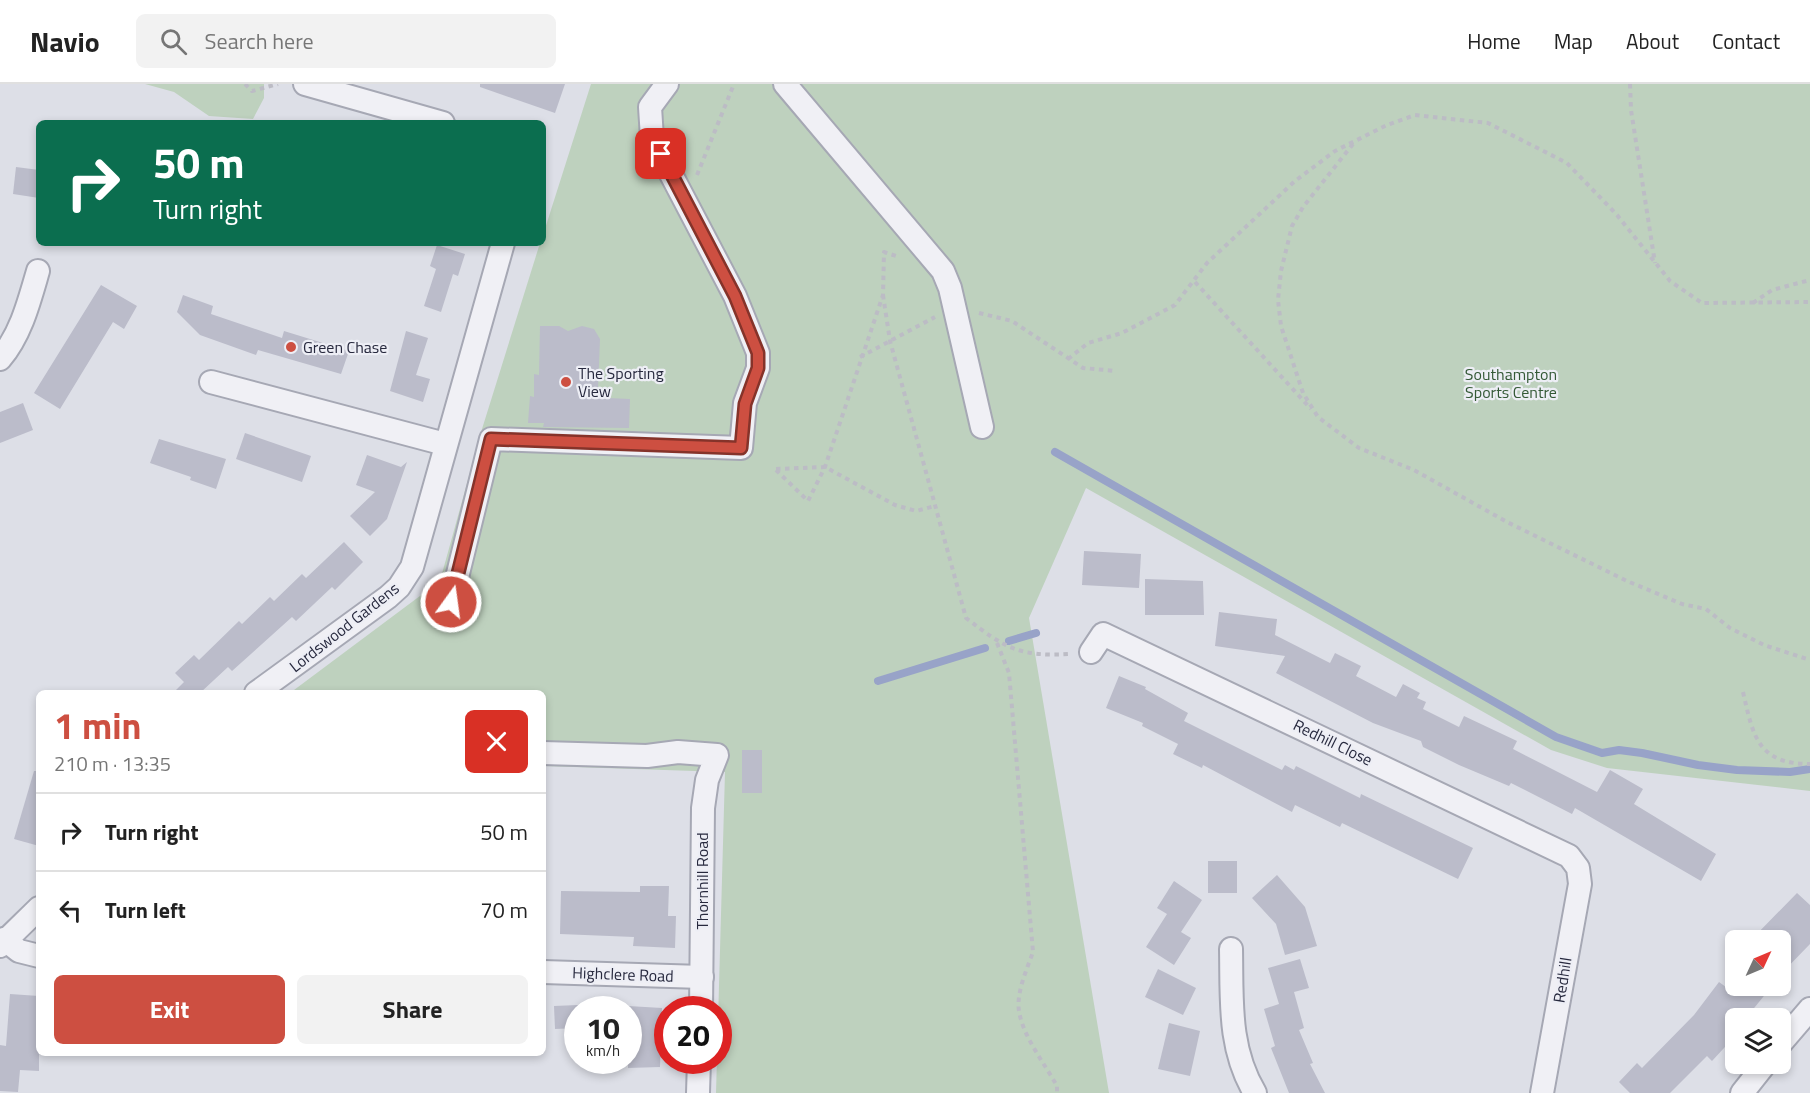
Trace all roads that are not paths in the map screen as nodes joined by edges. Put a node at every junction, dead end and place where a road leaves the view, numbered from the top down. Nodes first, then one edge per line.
1 (305, 84) edge
2 (667, 84) edge
3 (785, 84) edge
4 (432, 120) edge
5 (502, 246) edge
6 (38, 271) dead end
7 (0, 359) edge
8 (211, 382) dead end
9 (982, 427) dead end
10 (445, 444) junction
11 (451, 602) dead end
12 (1091, 652) road end
13 (260, 690) edge
14 (546, 753) edge
15 (1578, 868) joint
16 (36, 911) edge
17 (2, 943) edge
18 (1231, 949) dead end
19 (36, 955) edge
20 (546, 972) edge
21 (702, 977) junction
22 (701, 996) edge
23 (1810, 1009) edge
24 (1791, 1031) edge
25 (699, 1074) edge
26 (1757, 1074) edge
27 (698, 1093) edge
28 (1255, 1093) edge
29 (1542, 1093) edge
30 (1742, 1093) edge

1 - 4 street
2 - 11 street
3 - 9 street
5 - 10 street, Lordswood Gardens
6 - 7 street
8 - 10 street
10 - 13 street, Lordswood Gardens
12 - 15 street, Redhill Close
14 - 21 street, Thornhill Road
15 - 29 street, Redhill
16 - 17 street
17 - 19 street
18 - 28 street
20 - 21 street, Highclere Road
21 - 22 street, Thornhill Road
23 - 24 street
25 - 27 street
26 - 30 street

